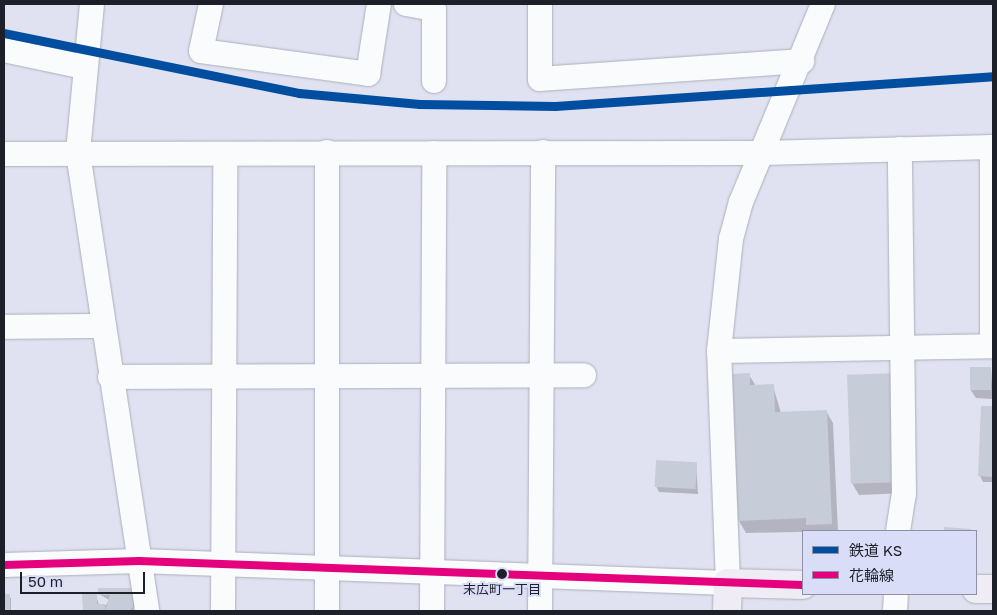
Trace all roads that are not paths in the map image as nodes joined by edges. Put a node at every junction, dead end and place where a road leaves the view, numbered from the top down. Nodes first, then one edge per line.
1 (92, 4) edge
2 (211, 4) edge
3 (378, 4) edge
4 (406, 4) edge
5 (540, 4) edge
6 (823, 4) edge
7 (4, 50) edge
8 (802, 61) junction
9 (84, 67) junction
10 (434, 81) dead end
11 (993, 147) edge
12 (900, 148) junction
13 (328, 152) junction
14 (543, 152) junction
15 (78, 153) junction
16 (434, 153) junction
17 (762, 153) junction
18 (4, 154) edge
19 (225, 155) junction
20 (102, 326) junction
21 (4, 327) edge
22 (993, 346) edge
23 (903, 348) junction
24 (719, 351) junction
25 (225, 374) junction
26 (329, 375) junction
27 (433, 375) junction
28 (540, 375) junction
29 (584, 375) dead end
30 (110, 377) junction
31 (898, 530) edge
32 (139, 561) junction
33 (223, 564) junction
34 (4, 565) edge
35 (327, 566) junction
36 (432, 572) junction
37 (540, 574) junction
38 (728, 583) junction
39 (802, 584) edge
40 (977, 589) edge
41 (993, 589) edge
42 (896, 595) edge
43 (147, 611) edge
44 (223, 611) edge
45 (327, 611) edge
46 (432, 611) edge
47 (540, 611) edge
48 (727, 611) edge
49 (895, 611) edge

1 - 9 street
2 - 3 street
4 - 10 street
5 - 8 street
6 - 8 street
7 - 9 street
8 - 17 street
9 - 15 street
11 - 12 street
11 - 22 street
12 - 17 street
12 - 23 street
13 - 16 street
13 - 19 street
13 - 26 street
14 - 16 street
14 - 17 street
14 - 28 street
15 - 18 street
15 - 19 street
15 - 20 street
16 - 27 street
17 - 24 street
19 - 25 street
20 - 21 street
20 - 30 street
22 - 23 street
23 - 24 street
23 - 31 street
24 - 38 street
25 - 26 street
25 - 30 street
25 - 33 street
26 - 27 street
26 - 35 street
27 - 28 street
27 - 36 street
28 - 29 street
28 - 37 street
30 - 32 street
32 - 33 street
32 - 34 street
32 - 43 street
33 - 35 street
33 - 44 street
35 - 36 street
35 - 45 street
36 - 37 street
36 - 46 street
37 - 38 street
37 - 47 street
38 - 39 main road
38 - 48 main road
40 - 41 main road
42 - 49 street

